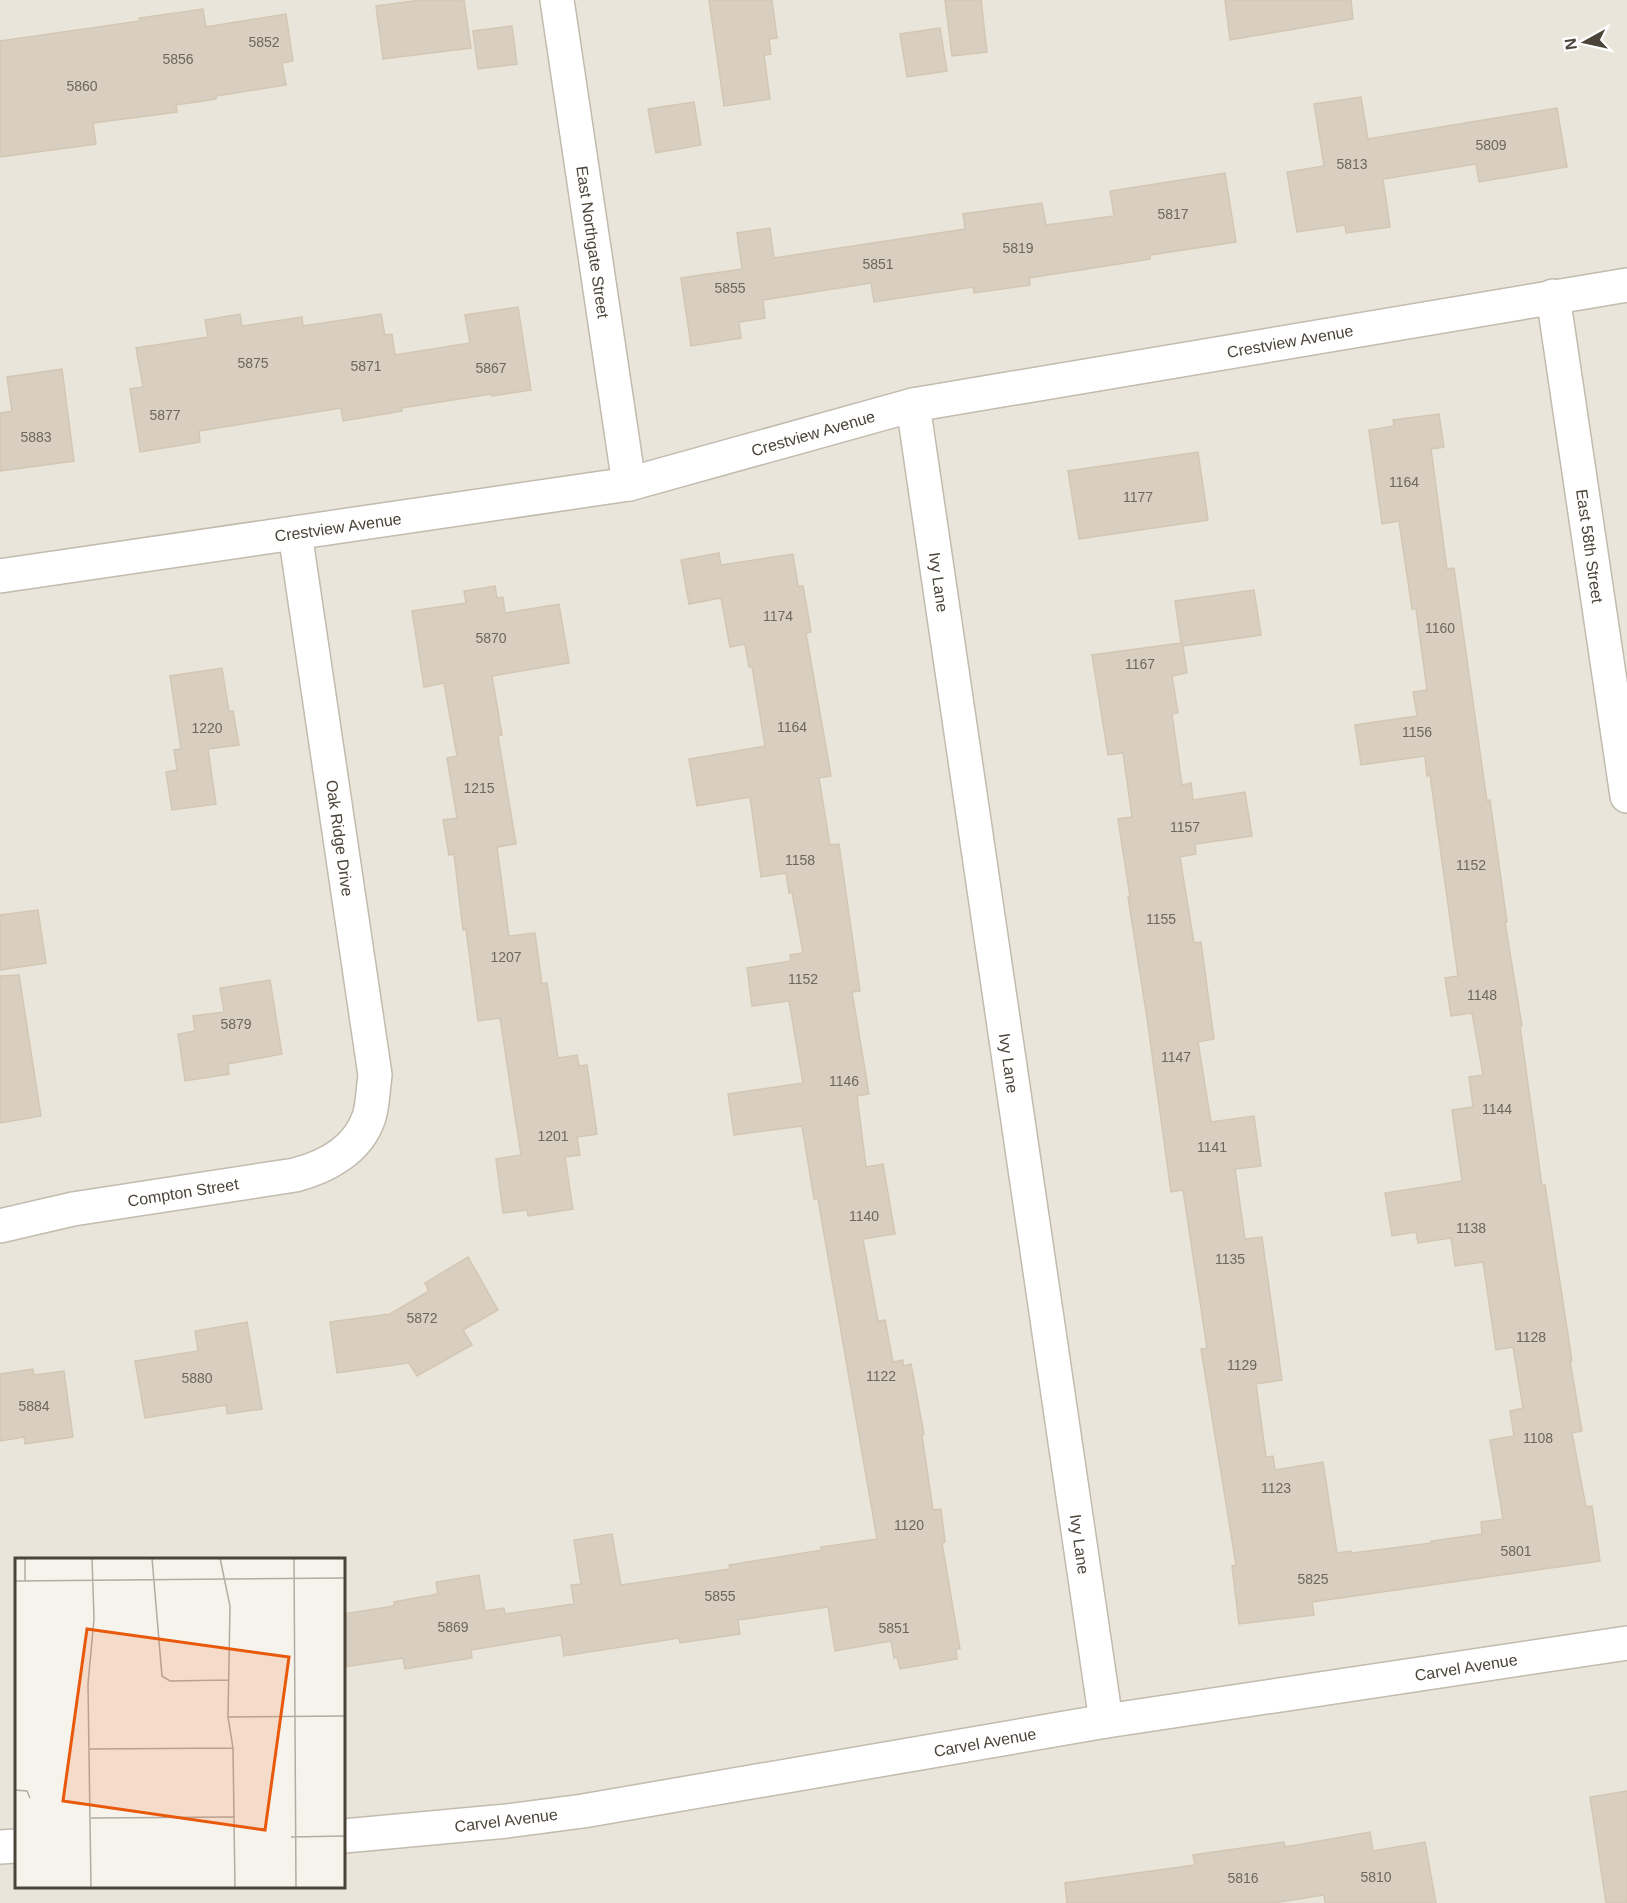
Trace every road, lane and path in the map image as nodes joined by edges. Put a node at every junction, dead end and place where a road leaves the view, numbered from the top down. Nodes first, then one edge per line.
1 (557, 0) edge
2 (1627, 285) edge
3 (1554, 296) junction
4 (913, 405) junction
5 (629, 484) junction
6 (295, 533) junction
7 (0, 576) edge
8 (1627, 796) edge
9 (356, 1140) joint
10 (0, 1226) edge
11 (1627, 1643) edge
12 (1106, 1721) junction
13 (345, 1836) edge
14 (15, 1846) edge
15 (0, 1847) edge

1 - 5 street, East Northgate Street
2 - 3 street, Crestview Avenue
3 - 4 street, Crestview Avenue
3 - 8 street, East 58th Street
4 - 5 street, Crestview Avenue
4 - 12 street, Ivy Lane
5 - 6 street, Crestview Avenue
6 - 7 street, Crestview Avenue
6 - 9 street, Oak Ridge Drive
9 - 10 street, Compton Street
11 - 12 street, Carvel Avenue
12 - 13 street, Carvel Avenue
14 - 15 street

